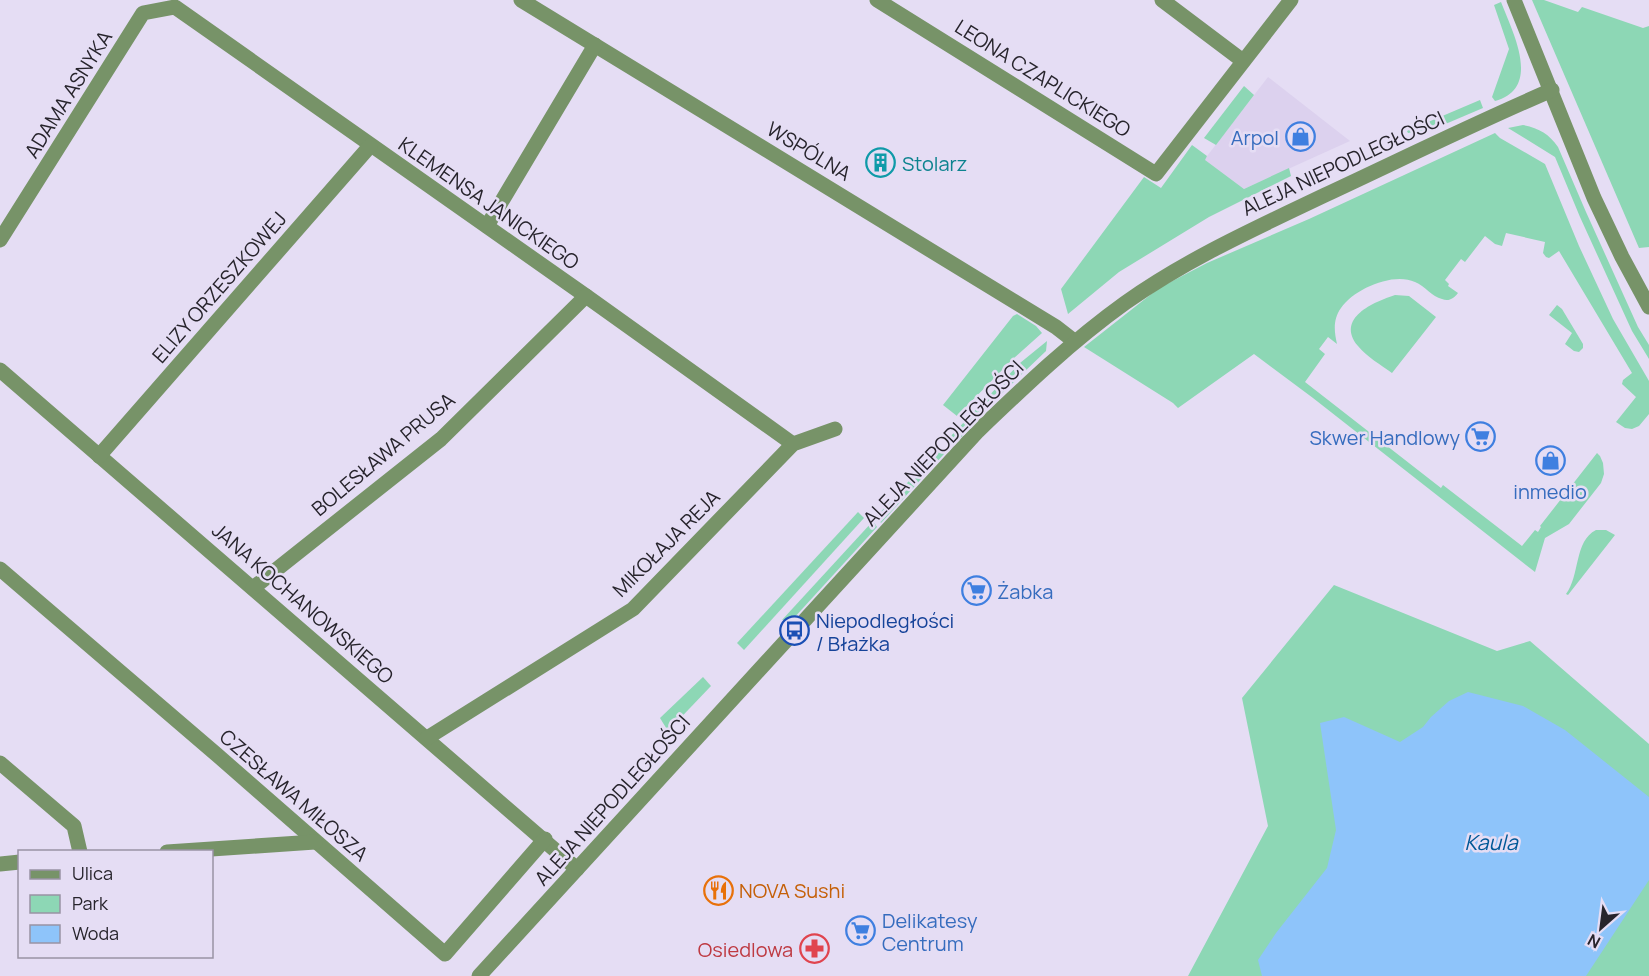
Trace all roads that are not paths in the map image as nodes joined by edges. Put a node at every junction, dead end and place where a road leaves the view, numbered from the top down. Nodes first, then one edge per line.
1 (521, 0) edge
2 (877, 0) edge
3 (1162, 0) edge
4 (1291, 0) edge
5 (1514, 0) edge
6 (159, 10) joint
7 (595, 45) junction
8 (1244, 61) junction
9 (1552, 90) junction
10 (370, 146) junction
11 (487, 226) junction
12 (0, 240) edge
13 (586, 296) junction
14 (1649, 307) edge
15 (1074, 341) junction
16 (0, 370) edge
17 (835, 429) dead end
18 (792, 444) junction
19 (99, 456) junction
20 (0, 569) edge
21 (254, 588) junction
22 (427, 738) junction
23 (0, 762) edge
24 (545, 839) junction
25 (315, 842) junction
26 (80, 850) edge
27 (196, 850) edge
28 (18, 862) edge
29 (0, 864) edge
30 (577, 869) junction
31 (479, 976) edge

1 - 7 street, WSPÓLNA
2 - 8 street, LEONA CZAPLICKIEGO
3 - 8 street
4 - 8 street
5 - 9 street
6 - 10 street, KLEMENSA JANICKIEGO
6 - 12 street, ADAMA ASNYKA
7 - 11 street
7 - 15 street, WSPÓLNA
9 - 14 street
9 - 15 street, ALEJA NIEPODLEGŁOŚCI
10 - 11 street, KLEMENSA JANICKIEGO
10 - 19 street, ELIZY ORZESZKOWEJ
11 - 13 street, KLEMENSA JANICKIEGO
13 - 18 street, KLEMENSA JANICKIEGO
13 - 21 street, BOLESŁAWA PRUSA
15 - 30 street, ALEJA NIEPODLEGŁOŚCI
16 - 19 street, JANA KOCHANOWSKIEGO
17 - 18 street, MIKOŁAJA REJA
18 - 22 street, MIKOŁAJA REJA
19 - 21 street, JANA KOCHANOWSKIEGO
20 - 25 street, CZESŁAWA MIŁOSZA
21 - 22 street, JANA KOCHANOWSKIEGO
22 - 24 street, JANA KOCHANOWSKIEGO
23 - 26 street
24 - 25 street, CZESŁAWA MIŁOSZA
24 - 30 street, JANA KOCHANOWSKIEGO
25 - 27 street
28 - 29 street
30 - 31 street, ALEJA NIEPODLEGŁOŚCI

